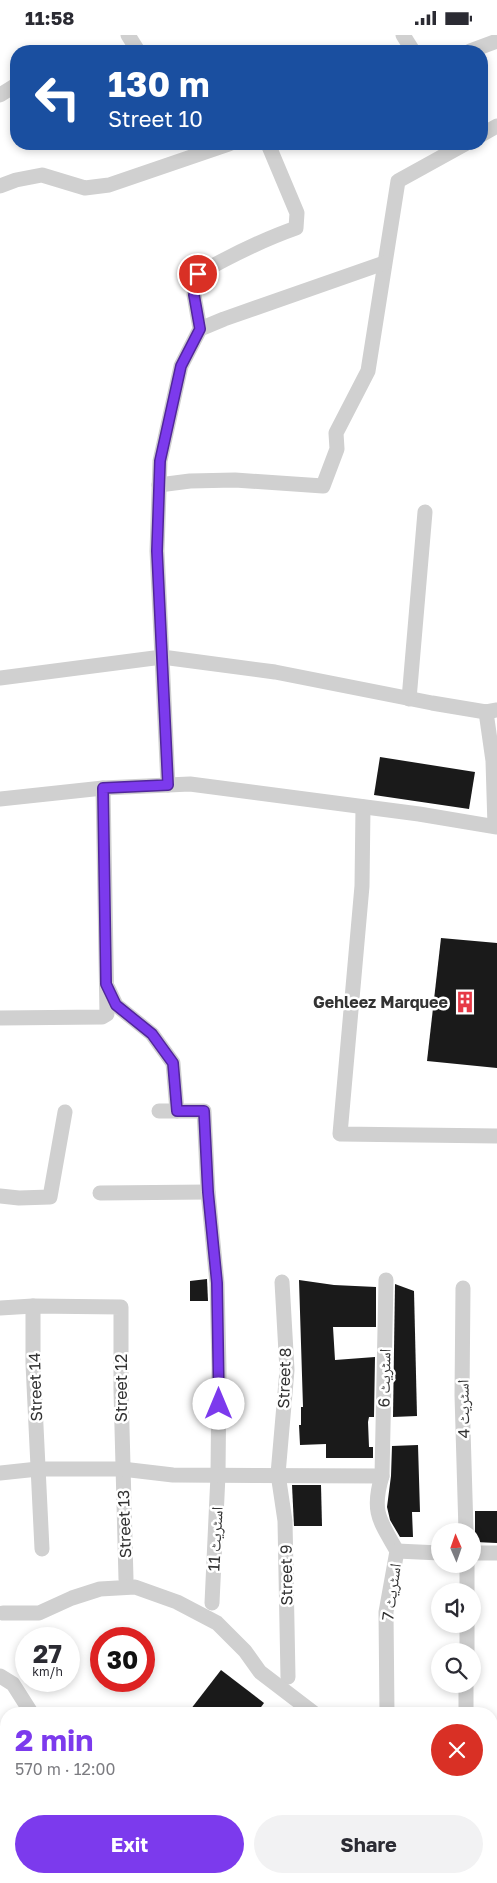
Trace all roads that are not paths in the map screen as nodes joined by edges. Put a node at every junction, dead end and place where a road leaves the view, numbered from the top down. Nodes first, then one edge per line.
1 (212, 150) edge
2 (271, 150) edge
3 (454, 150) edge
4 (0, 186) edge
5 (384, 263) junction
6 (200, 329) junction
7 (159, 485) junction
8 (425, 512) dead end
9 (162, 657) junction
10 (0, 678) edge
11 (409, 699) junction
12 (492, 711) edge
13 (168, 785) junction
14 (103, 788) junction
15 (0, 799) edge
16 (363, 807) junction
17 (496, 827) edge
18 (106, 984) junction
19 (0, 1018) edge
20 (159, 1111) dead end
21 (177, 1111) junction
22 (65, 1112) dead end
23 (497, 1136) edge
24 (208, 1192) junction
25 (100, 1193) dead end
26 (0, 1196) edge
27 (386, 1280) dead end
28 (282, 1282) dead end
29 (463, 1288) dead end
30 (33, 1306) junction
31 (0, 1308) edge
32 (38, 1469) junction
33 (122, 1469) junction
34 (0, 1473) edge
35 (278, 1474) junction
36 (218, 1475) junction
37 (382, 1476) junction
38 (466, 1523) edge
39 (42, 1549) dead end
40 (397, 1551) junction
41 (431, 1553) edge
42 (481, 1553) edge
43 (497, 1553) edge
44 (126, 1579) dead end
45 (212, 1603) dead end
46 (3, 1613) dead end
47 (0, 1676) edge
48 (288, 1677) dead end
49 (466, 1693) edge
50 (28, 1707) edge
51 (306, 1707) edge
52 (387, 1707) edge
53 (466, 1707) edge

1 - 4 street
2 - 6 street
3 - 5 street
5 - 6 street
5 - 7 street
6 - 7 street
7 - 9 street
8 - 11 street
9 - 10 street
9 - 11 street
9 - 13 street
11 - 12 street
12 - 17 street
13 - 14 street
13 - 16 street
14 - 15 street
14 - 18 street
16 - 17 street
16 - 23 street
18 - 19 street
18 - 21 street
20 - 21 street
21 - 24 street, اسٹریٹ 11
22 - 26 street
24 - 25 street
24 - 36 street, اسٹریٹ 11
27 - 37 street, اسٹریٹ 6
28 - 35 street, Street 8
29 - 38 street, اسٹریٹ 4
30 - 31 street
30 - 32 street, Street 14
30 - 33 street, Street 12
32 - 33 street
32 - 34 street
32 - 39 street, Street 14
33 - 36 street
33 - 44 street, Street 13
35 - 36 street
35 - 37 street
35 - 48 street, Street 9
36 - 45 street, اسٹریٹ 11
37 - 40 street, اسٹریٹ 7
40 - 41 street
40 - 52 street, اسٹریٹ 7
42 - 43 street
46 - 51 street
47 - 50 street
49 - 53 street

